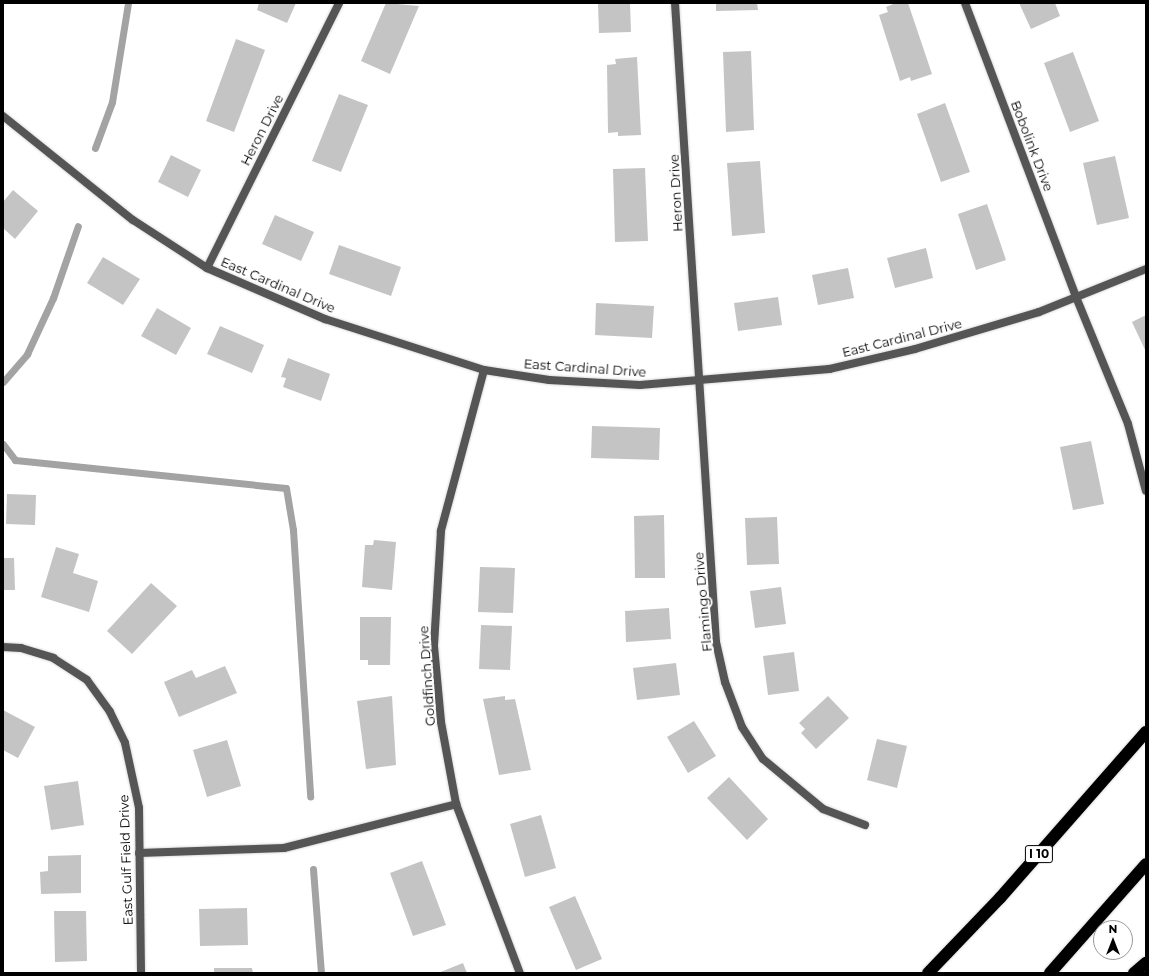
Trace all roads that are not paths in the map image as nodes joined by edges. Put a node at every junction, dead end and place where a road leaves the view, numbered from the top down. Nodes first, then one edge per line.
1 (339, 3) edge
2 (675, 3) edge
3 (965, 3) edge
4 (3, 116) edge
5 (207, 268) junction
6 (1146, 269) edge
7 (1076, 297) junction
8 (484, 370) junction
9 (700, 381) junction
10 (1146, 491) edge
11 (3, 647) edge
12 (1146, 732) edge
13 (456, 804) junction
14 (865, 825) dead end
15 (139, 853) junction
16 (1146, 864) edge
17 (1146, 963) edge
18 (141, 973) edge
19 (520, 973) edge
20 (928, 973) edge
21 (1050, 973) edge
22 (1134, 973) edge

1 - 5 street, Heron Drive
2 - 9 street, Heron Drive
3 - 7 street, Bobolink Drive
4 - 5 street, East Cardinal Drive
5 - 8 street, East Cardinal Drive
6 - 7 street, East Cardinal Drive
7 - 9 street, East Cardinal Drive
7 - 10 street, Bobolink Drive
8 - 9 street, East Cardinal Drive
8 - 13 street, Goldfinch Drive
9 - 14 street, Flamingo Drive
11 - 15 street, East Gulf Field Drive
12 - 20 highway, I 10
13 - 15 street
13 - 19 street, Goldfinch Drive
15 - 18 street, East Gulf Field Drive
16 - 21 highway
17 - 22 highway

